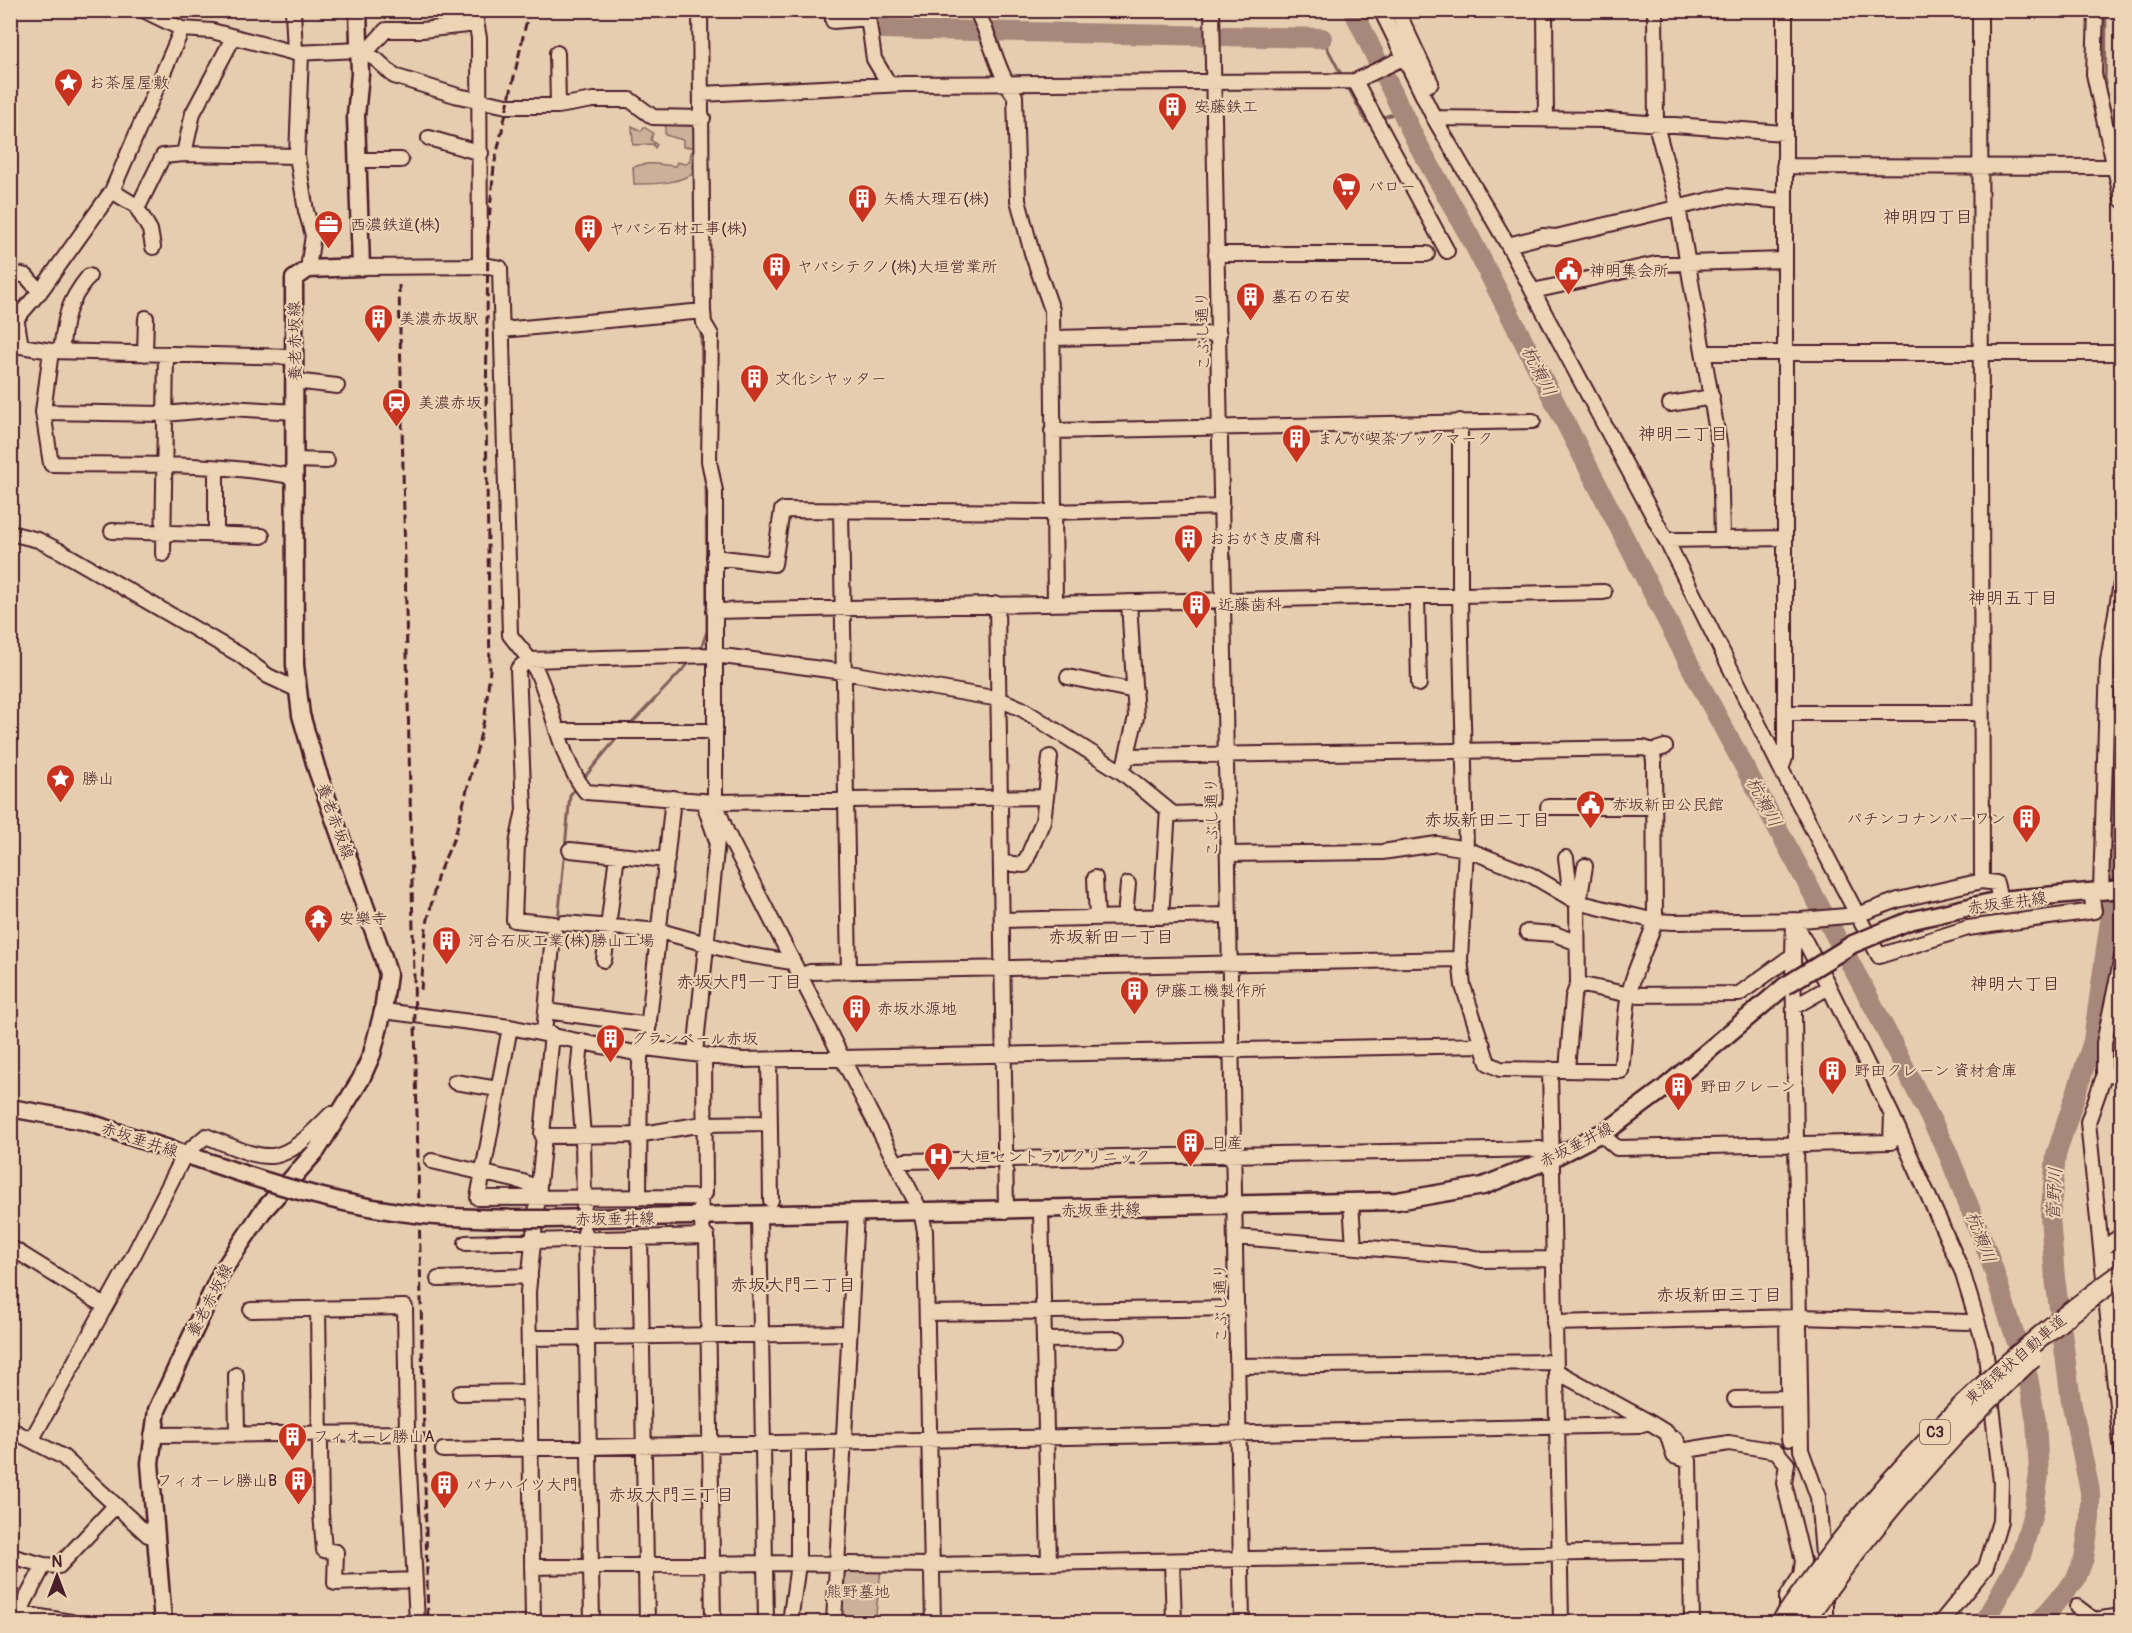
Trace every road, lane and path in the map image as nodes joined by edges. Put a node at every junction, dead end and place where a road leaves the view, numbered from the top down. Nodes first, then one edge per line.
1 (143, 10) edge
2 (293, 10) edge
3 (358, 10) edge
4 (700, 10) edge
5 (833, 10) edge
6 (976, 10) edge
7 (1212, 10) edge
8 (1382, 10) edge
9 (1397, 10) edge
10 (1545, 10) edge
11 (1655, 10) edge
12 (1785, 10) edge
13 (1980, 10) edge
14 (2097, 10) edge
15 (868, 14) edge
16 (475, 17) edge
17 (183, 29) junction
18 (233, 38) junction
19 (362, 51) junction
20 (298, 53) junction
21 (557, 53) dead end
22 (1402, 59) junction
23 (1351, 80) junction
24 (1214, 82) junction
25 (1005, 83) junction
26 (889, 84) junction
27 (1420, 89) junction
28 (702, 94) junction
29 (477, 100) junction
30 (558, 106) junction
31 (703, 118) junction
32 (1434, 118) junction
33 (1546, 119) junction
34 (1656, 125) junction
35 (1784, 134) junction
36 (429, 138) dead end
37 (481, 153) junction
38 (184, 154) junction
39 (297, 156) junction
40 (358, 160) junction
41 (401, 160) dead end
42 (1784, 166) junction
43 (1981, 167) junction
44 (2114, 167) junction
45 (112, 191) junction
46 (1784, 201) junction
47 (2121, 201) edge
48 (136, 206) junction
49 (1678, 207) junction
50 (1508, 245) junction
51 (153, 247) dead end
52 (1447, 251) dead end
53 (1216, 254) junction
54 (1427, 254) dead end
55 (1784, 260) junction
56 (1688, 261) junction
57 (480, 266) junction
58 (361, 267) junction
59 (308, 269) junction
60 (10, 272) edge
61 (89, 276) dead end
62 (1533, 291) junction
63 (40, 292) junction
64 (703, 311) junction
65 (12, 318) edge
66 (146, 318) dead end
67 (502, 330) junction
68 (1219, 334) junction
69 (1053, 338) junction
70 (56, 351) junction
71 (1787, 352) junction
72 (1704, 353) junction
73 (1980, 353) junction
74 (2121, 353) edge
75 (145, 354) junction
76 (166, 355) junction
77 (294, 357) junction
78 (294, 381) junction
79 (337, 386) dead end
80 (1712, 397) junction
81 (1670, 404) dead end
82 (43, 412) junction
83 (295, 412) junction
84 (165, 414) junction
85 (1460, 421) junction
86 (1533, 421) dead end
87 (1220, 426) junction
88 (1052, 431) junction
89 (295, 459) junction
90 (327, 461) dead end
91 (165, 466) junction
92 (216, 469) junction
93 (295, 477) junction
94 (1222, 507) junction
95 (841, 510) junction
96 (1053, 512) junction
97 (112, 531) dead end
98 (10, 532) edge
99 (164, 532) junction
100 (216, 534) junction
101 (262, 536) dead end
102 (1722, 538) junction
103 (1785, 538) junction
104 (1666, 540) junction
105 (163, 554) dead end
106 (714, 557) junction
107 (2121, 577) edge
108 (1604, 592) dead end
109 (1417, 597) junction
110 (1460, 597) junction
111 (1223, 600) junction
112 (1129, 602) junction
113 (997, 604) junction
114 (1055, 604) junction
115 (841, 608) junction
116 (714, 611) junction
117 (716, 654) junction
118 (528, 660) junction
119 (844, 672) junction
120 (1068, 677) dead end
121 (1419, 684) dead end
122 (296, 689) junction
123 (1135, 691) junction
124 (999, 699) junction
125 (1980, 712) junction
126 (1785, 713) junction
127 (714, 730) junction
128 (557, 731) junction
129 (1465, 751) junction
130 (1226, 755) junction
131 (1127, 756) junction
132 (1050, 758) dead end
133 (1781, 769) junction
134 (1123, 773) junction
135 (1046, 797) junction
136 (674, 798) junction
137 (1001, 798) junction
138 (846, 800) junction
139 (709, 802) junction
140 (1548, 807) dead end
141 (1655, 807) junction
142 (1168, 810) junction
143 (1227, 812) junction
144 (1466, 849) junction
145 (570, 850) dead end
146 (1228, 854) junction
147 (616, 855) junction
148 (1566, 858) dead end
149 (667, 860) junction
150 (1002, 863) junction
151 (1585, 866) dead end
152 (1095, 878) dead end
153 (1982, 881) junction
154 (1128, 884) dead end
155 (2121, 889) edge
156 (2096, 891) junction
157 (2000, 900) junction
158 (1576, 901) junction
159 (1228, 915) junction
160 (1853, 915) junction
161 (1161, 916) junction
162 (1125, 917) junction
163 (1097, 918) junction
164 (1003, 920) junction
165 (1798, 920) junction
166 (1655, 921) junction
167 (564, 923) dead end
168 (608, 926) junction
169 (660, 931) junction
170 (1527, 932) dead end
171 (1577, 943) junction
172 (706, 944) junction
173 (1793, 955) junction
174 (2121, 957) edge
175 (1460, 959) junction
176 (604, 960) dead end
177 (792, 962) junction
178 (1229, 964) junction
179 (1004, 968) junction
180 (849, 971) junction
181 (800, 976) junction
182 (1578, 984) junction
183 (1829, 987) junction
184 (1630, 995) junction
185 (1794, 1007) junction
186 (384, 1011) junction
187 (549, 1012) junction
188 (649, 1025) junction
189 (510, 1027) junction
190 (548, 1034) junction
191 (581, 1041) junction
192 (1483, 1046) junction
193 (643, 1051) junction
194 (1231, 1051) junction
195 (699, 1054) junction
196 (1005, 1054) junction
197 (842, 1058) junction
198 (769, 1060) junction
199 (1550, 1069) junction
200 (1567, 1070) junction
201 (2121, 1074) edge
202 (2104, 1076) junction
203 (455, 1082) dead end
204 (498, 1089) junction
205 (10, 1108) edge
206 (341, 1114) junction
207 (1892, 1115) junction
208 (770, 1123) junction
209 (703, 1124) junction
210 (1600, 1133) junction
211 (637, 1135) junction
212 (544, 1136) junction
213 (583, 1136) junction
214 (1797, 1142) junction
215 (185, 1154) junction
216 (1233, 1155) junction
217 (1006, 1158) junction
218 (1553, 1158) junction
219 (432, 1161) dead end
220 (898, 1164) junction
221 (482, 1174) junction
222 (535, 1193) junction
223 (639, 1197) junction
224 (700, 1197) junction
225 (771, 1200) dead end
226 (584, 1202) junction
227 (1351, 1203) junction
228 (1235, 1206) junction
229 (1041, 1210) junction
230 (1006, 1211) junction
231 (921, 1212) junction
232 (856, 1214) junction
233 (759, 1215) junction
234 (702, 1216) junction
235 (2121, 1235) edge
236 (585, 1236) junction
237 (703, 1236) junction
238 (1236, 1237) junction
239 (640, 1238) junction
240 (530, 1241) junction
241 (466, 1243) dead end
242 (1354, 1247) junction
243 (11, 1249) edge
244 (2102, 1255) junction
245 (2121, 1258) edge
246 (1554, 1259) junction
247 (2121, 1274) edge
248 (526, 1276) junction
249 (438, 1279) dead end
250 (2121, 1282) edge
251 (2121, 1295) edge
252 (2107, 1305) junction
253 (105, 1306) junction
254 (318, 1308) junction
255 (1237, 1308) junction
256 (251, 1310) dead end
257 (1044, 1311) junction
258 (927, 1313) junction
259 (1794, 1317) junction
260 (1968, 1322) dead end
261 (1554, 1323) junction
262 (849, 1333) junction
263 (759, 1334) junction
264 (708, 1335) junction
265 (642, 1336) junction
266 (529, 1338) junction
267 (587, 1338) junction
268 (1118, 1339) dead end
269 (1044, 1340) junction
270 (1238, 1366) junction
271 (1556, 1367) junction
272 (236, 1375) dead end
273 (529, 1392) junction
274 (460, 1393) dead end
275 (1789, 1398) junction
276 (1735, 1399) dead end
277 (1649, 1422) junction
278 (1558, 1427) junction
279 (10, 1429) edge
280 (407, 1433) junction
281 (1667, 1433) junction
282 (237, 1434) junction
283 (320, 1434) junction
284 (1239, 1434) junction
285 (152, 1435) junction
286 (1046, 1437) junction
287 (32, 1439) junction
288 (930, 1439) junction
289 (1789, 1439) dead end
290 (2121, 1439) edge
291 (844, 1442) junction
292 (798, 1443) junction
293 (711, 1445) junction
294 (763, 1445) junction
295 (643, 1446) junction
296 (590, 1447) junction
297 (526, 1448) junction
298 (443, 1450) dead end
299 (2121, 1454) edge
300 (115, 1506) junction
301 (157, 1537) junction
302 (1691, 1551) junction
303 (1560, 1553) junction
304 (10, 1556) edge
305 (1241, 1560) junction
306 (1173, 1562) junction
307 (765, 1563) junction
308 (1049, 1563) junction
309 (712, 1564) junction
310 (798, 1564) junction
311 (44, 1565) junction
312 (837, 1565) junction
313 (932, 1565) junction
314 (591, 1566) junction
315 (646, 1566) junction
316 (532, 1567) junction
317 (415, 1580) junction
318 (2077, 1607) dead end
319 (14, 1616) edge
320 (2121, 1616) edge
321 (2093, 1621) edge
322 (71, 1623) edge
323 (163, 1623) edge
324 (417, 1623) edge
325 (533, 1623) edge
326 (592, 1623) edge
327 (647, 1623) edge
328 (713, 1623) edge
329 (766, 1623) edge
330 (790, 1623) edge
331 (834, 1623) edge
332 (933, 1623) edge
333 (1174, 1623) edge
334 (1242, 1623) edge
335 (1561, 1623) edge
336 (1692, 1623) edge
337 (1782, 1623) edge
338 (1790, 1623) edge
339 (1803, 1623) edge
340 (1825, 1623) edge
341 (1941, 1623) edge

1 - 17 street
2 - 20 street
3 - 19 main road
4 - 28 street
5 - 15 street
6 - 25 street
7 - 24 street, こぶし通り
8 - 22 street
9 - 27 street
10 - 33 street
11 - 34 street
12 - 35 street
13 - 43 street
14 - 44 street
15 - 26 street
16 - 19 street
16 - 29 street
17 - 18 street
17 - 45 street
18 - 20 street
18 - 38 street
19 - 20 street
19 - 29 street
19 - 40 main road
20 - 39 street
21 - 30 street
22 - 23 street
22 - 27 street
23 - 24 street
23 - 52 street
24 - 25 street
24 - 53 street, こぶし通り
25 - 26 street
25 - 69 street
26 - 28 street
27 - 32 street
28 - 31 street
29 - 30 street
29 - 37 street
30 - 31 street
31 - 64 street
32 - 33 street
32 - 50 street
33 - 34 street
34 - 35 street
34 - 49 street
35 - 42 street
36 - 37 street
37 - 57 street
38 - 39 street
38 - 48 street
39 - 59 street
40 - 41 street
40 - 58 main road
42 - 43 street
42 - 46 street
43 - 44 street
43 - 73 street
44 - 47 street
45 - 48 street
45 - 63 street
46 - 49 street
46 - 55 street
48 - 51 street
49 - 50 street
49 - 56 street
50 - 62 street
53 - 54 street
53 - 68 street, こぶし通り
55 - 56 street
55 - 71 street
56 - 62 street
56 - 72 street
57 - 58 street
57 - 67 street
58 - 59 main road
59 - 77 main road, 養老赤坂線
60 - 63 street
61 - 70 street
62 - 104 street
63 - 65 street
64 - 67 street
64 - 106 street
65 - 70 street
66 - 75 street
67 - 118 street
68 - 69 street
68 - 87 street, こぶし通り
69 - 88 street
70 - 75 street
70 - 82 street
71 - 72 street
71 - 73 street
71 - 103 street
72 - 80 street
73 - 74 street
73 - 125 street
75 - 76 street
76 - 77 street
76 - 84 street
77 - 78 main road, 養老赤坂線
78 - 79 street
78 - 83 main road, 養老赤坂線
80 - 81 street
80 - 102 street
82 - 84 street
82 - 91 street
83 - 84 street
83 - 89 main road, 養老赤坂線
84 - 91 street
85 - 86 street
85 - 87 street
85 - 110 street
87 - 88 street
87 - 94 street, こぶし通り
88 - 96 street
89 - 90 street
89 - 93 main road, 養老赤坂線
91 - 92 street
91 - 99 street
92 - 93 street
92 - 100 street
93 - 122 main road, 養老赤坂線
94 - 96 street
94 - 111 street, こぶし通り
95 - 96 street
95 - 106 street
95 - 115 street
96 - 114 street
97 - 99 street
98 - 122 street
99 - 100 street
99 - 105 street
100 - 101 street
102 - 103 street
102 - 104 street
103 - 126 street
104 - 133 street
106 - 116 street
107 - 156 street
108 - 110 street
109 - 110 street
109 - 111 street
109 - 121 street
110 - 129 street
111 - 112 street
111 - 130 street, こぶし通り
112 - 114 street
112 - 123 street
113 - 114 street
113 - 115 street
113 - 124 street
115 - 116 street
115 - 119 street
116 - 117 street
117 - 118 street
117 - 119 street
117 - 127 street
118 - 128 street
118 - 187 street
119 - 124 street
119 - 138 street
120 - 123 street
122 - 186 main road, 養老赤坂線
123 - 131 street
124 - 134 street
124 - 137 street
125 - 126 street
125 - 153 street
126 - 133 street
127 - 128 street
127 - 139 street
128 - 136 street
129 - 130 street
129 - 141 street
129 - 144 street
130 - 131 street
130 - 143 street, こぶし通り
131 - 134 street
132 - 135 street
133 - 160 street
134 - 142 street
135 - 137 street
135 - 150 street
136 - 139 street
136 - 149 street
137 - 138 street
137 - 150 street
138 - 139 street
138 - 180 street
139 - 172 street
139 - 177 street
140 - 141 street
141 - 166 street
142 - 143 street
142 - 161 street
143 - 146 street, こぶし通り
144 - 146 street
144 - 158 street
144 - 175 street
145 - 147 street
146 - 159 street, こぶし通り
147 - 149 street
147 - 168 street
148 - 158 street
149 - 169 street
150 - 164 street
151 - 158 street
152 - 163 street
153 - 157 street
153 - 160 street
154 - 162 street
155 - 156 main road, 赤坂垂井線
156 - 157 main road, 赤坂垂井線
156 - 160 street
157 - 210 main road, 赤坂垂井線, bridge
158 - 166 street
158 - 171 street
159 - 161 street
159 - 178 street, こぶし通り
160 - 165 street
161 - 162 street
162 - 163 street
163 - 164 street
164 - 179 street
165 - 166 street
165 - 173 street
165 - 183 street
166 - 184 street
167 - 168 street
168 - 169 street
168 - 176 street
169 - 172 street
169 - 188 street
170 - 171 street
171 - 182 street
172 - 177 street
172 - 195 street
173 - 184 street
173 - 185 street
174 - 202 street
175 - 178 street
175 - 192 street
177 - 181 street
178 - 179 street
178 - 194 street, こぶし通り
179 - 180 street
179 - 196 street
180 - 181 street
181 - 197 street
182 - 184 street
182 - 200 street
183 - 185 street
183 - 207 street
184 - 200 street
185 - 214 street
186 - 189 street
186 - 206 main road, 養老赤坂線
187 - 188 street
187 - 190 street
188 - 193 street
189 - 190 street
189 - 204 street
190 - 191 street
190 - 212 street
191 - 193 street
191 - 213 street
192 - 194 street
192 - 199 street
193 - 195 street
193 - 211 street
194 - 196 street
194 - 216 street, こぶし通り
195 - 198 street
195 - 209 street
196 - 197 street
196 - 217 street
197 - 198 street
197 - 220 street
198 - 208 street
199 - 200 street
199 - 218 street
201 - 202 street
202 - 244 street
203 - 204 street
204 - 221 street
205 - 215 main road, 赤坂垂井線
206 - 215 street
206 - 285 main road, 養老赤坂線
207 - 214 street
207 - 341 street
208 - 209 street
208 - 225 street
209 - 211 street
209 - 224 street
210 - 214 street
210 - 218 main road, 赤坂垂井線
211 - 213 street
211 - 223 street
212 - 213 street
212 - 222 street
213 - 226 street
214 - 259 street
215 - 234 main road, 赤坂垂井線, bridge
215 - 253 street
216 - 217 street
216 - 218 street
216 - 228 street, こぶし通り
217 - 220 street
217 - 230 street
218 - 227 main road, 赤坂垂井線
218 - 246 street
219 - 221 street
220 - 231 street
221 - 222 street
221 - 222 street
222 - 226 street
222 - 240 street
223 - 224 street
223 - 226 street
224 - 234 street
227 - 228 main road, 赤坂垂井線
227 - 242 street
228 - 229 main road, 赤坂垂井線
228 - 238 street, こぶし通り
229 - 230 main road, 赤坂垂井線
229 - 257 street
230 - 231 main road, 赤坂垂井線
231 - 232 main road, 赤坂垂井線
231 - 258 street
232 - 233 main road, 赤坂垂井線
232 - 262 street
233 - 234 main road, 赤坂垂井線
233 - 263 street
234 - 237 street
235 - 244 street
236 - 239 street
236 - 240 street
236 - 267 street
237 - 239 street
237 - 264 street
238 - 242 street
238 - 255 street, こぶし通り
239 - 265 street
240 - 241 street
240 - 248 street
242 - 246 street
243 - 253 street
244 - 245 street
244 - 252 street
246 - 261 street
247 - 337 highway, 東海環状自動車道 / C3, bridge
248 - 249 street
248 - 266 street
250 - 339 highway, 東海環状自動車道 / C3, bridge
251 - 252 street
252 - 290 street
253 - 287 street
254 - 256 street
254 - 280 street
254 - 283 street
255 - 257 street
255 - 270 street, こぶし通り
257 - 258 street
257 - 269 street
258 - 288 street
259 - 260 street
259 - 261 street
259 - 275 street
259 - 340 street
261 - 271 street
262 - 263 street
262 - 291 street
263 - 264 street
263 - 294 street
264 - 265 street
264 - 293 street
265 - 267 street
265 - 295 street
266 - 267 street
266 - 273 street
267 - 296 street
268 - 269 street
269 - 286 street
270 - 271 street
270 - 284 street, こぶし通り
271 - 277 street
271 - 278 street
272 - 282 street
273 - 274 street
273 - 297 street
275 - 276 street
275 - 289 street
277 - 278 street
277 - 281 street
278 - 284 street
278 - 303 street
279 - 287 street
280 - 283 street
280 - 317 street
281 - 302 street
281 - 338 street
282 - 283 street
282 - 285 street
283 - 317 street
284 - 286 street
284 - 305 street, こぶし通り
285 - 301 main road, 養老赤坂線
286 - 288 street
286 - 308 street
287 - 300 street
288 - 291 street
288 - 313 street
290 - 299 street
291 - 292 street
291 - 312 street
292 - 294 street
292 - 310 street
293 - 294 street
293 - 295 street
293 - 309 street
294 - 307 street
295 - 296 street
295 - 315 street
296 - 297 street
296 - 314 street
297 - 298 street
297 - 316 street
300 - 301 street
300 - 311 street
301 - 323 main road, 養老赤坂線
302 - 303 street
302 - 336 street
303 - 305 street
303 - 335 street
304 - 311 street
305 - 306 street
305 - 334 street, こぶし通り
306 - 308 street
306 - 333 street
307 - 309 street
307 - 310 street
307 - 329 street
308 - 313 street
309 - 315 street
309 - 328 street
310 - 312 street
310 - 330 street
311 - 319 street
312 - 313 street
312 - 331 street
313 - 332 street
314 - 315 street
314 - 316 street
314 - 326 street
315 - 327 street
316 - 325 street
317 - 324 street
318 - 321 street
319 - 322 street
320 - 321 street

